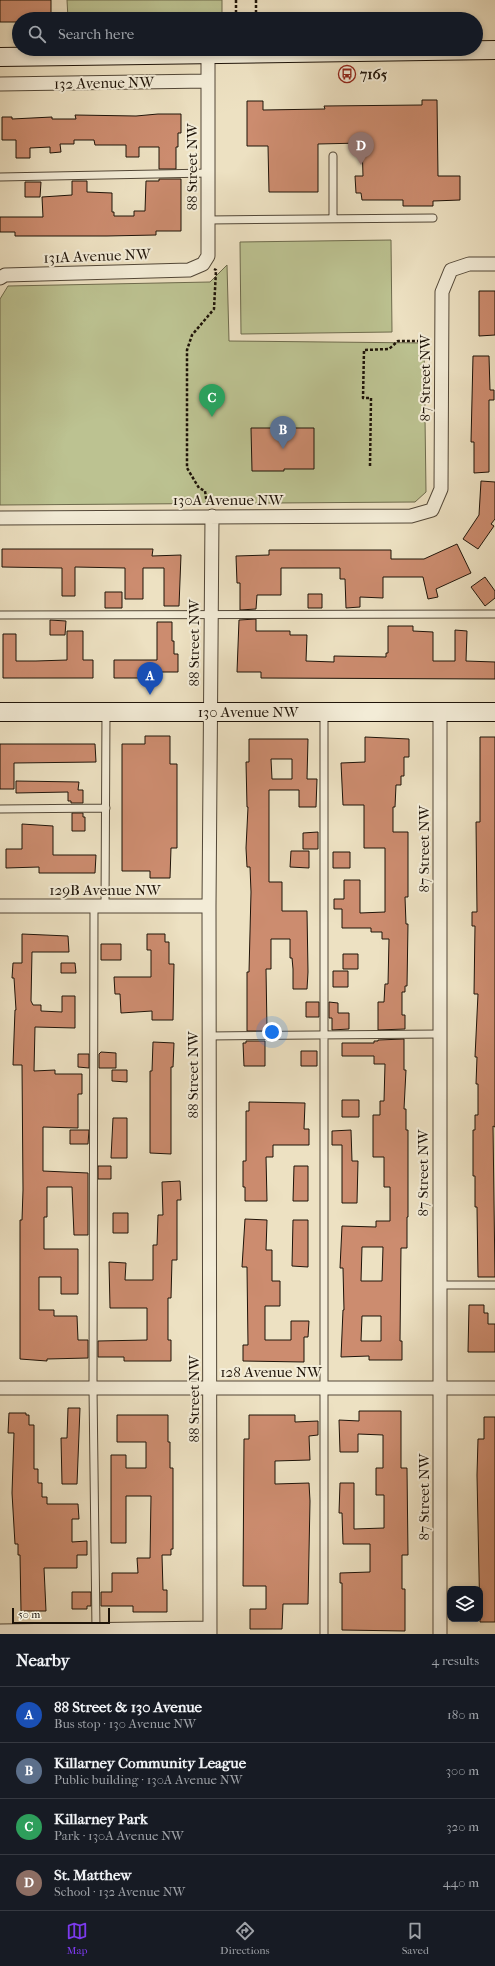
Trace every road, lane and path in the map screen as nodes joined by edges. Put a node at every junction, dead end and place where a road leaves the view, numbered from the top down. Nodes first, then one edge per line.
1 (236, 0) edge
2 (256, 0) edge
3 (236, 12) edge
4 (256, 12) edge
5 (483, 50) edge
6 (495, 50) edge
7 (69, 56) edge
8 (208, 56) edge
9 (0, 57) edge
10 (208, 81) junction
11 (0, 84) edge
12 (333, 156) dead end
13 (209, 173) junction
14 (0, 177) edge
15 (334, 218) junction
16 (433, 218) dead end
17 (208, 220) junction
18 (203, 264) junction
19 (495, 264) edge
20 (3, 277) edge
21 (441, 341) junction
22 (370, 466) dead end
23 (441, 489) joint
24 (212, 516) junction
25 (0, 518) edge
26 (210, 614) junction
27 (495, 614) edge
28 (0, 615) edge
29 (0, 712) edge
30 (106, 712) junction
31 (210, 712) junction
32 (324, 712) junction
33 (440, 712) junction
34 (495, 712) edge
35 (106, 808) junction
36 (0, 809) edge
37 (0, 906) edge
38 (209, 906) junction
39 (99, 907) junction
40 (440, 1034) junction
41 (324, 1035) junction
42 (209, 1036) junction
43 (439, 1285) junction
44 (495, 1285) edge
45 (0, 1388) edge
46 (93, 1388) junction
47 (210, 1388) junction
48 (324, 1388) junction
49 (440, 1388) junction
50 (495, 1388) edge
51 (96, 1630) junction
52 (0, 1631) edge
53 (210, 1631) edge
54 (324, 1634) edge
55 (440, 1634) edge

1 - 3 path
2 - 4 path
5 - 6 street, 132 Avenue NW
7 - 9 street, 132 Avenue NW
8 - 10 street, 88 Street NW
10 - 11 street, 132 Avenue NW
10 - 13 street, 88 Street NW
12 - 15 lane
13 - 14 lane
13 - 17 street, 88 Street NW
15 - 16 lane
15 - 17 lane
17 - 18 street, 88 Street NW
18 - 20 street, 131A Avenue NW
18 - 24 path
19 - 21 street, 87 Street NW
21 - 22 path
21 - 23 street, 87 Street NW
23 - 24 street, 130A Avenue NW
24 - 25 street, 130A Avenue NW
24 - 26 street, 88 Street NW
26 - 27 lane
26 - 28 lane
26 - 31 street, 88 Street NW
29 - 30 street, 130 Avenue NW
30 - 31 street, 130 Avenue NW
30 - 35 lane
31 - 32 street, 130 Avenue NW
31 - 38 street, 88 Street NW
32 - 33 street, 130 Avenue NW
32 - 41 lane
33 - 34 street, 130 Avenue NW
33 - 40 street, 87 Street NW
35 - 36 lane
35 - 39 lane
37 - 39 street, 129B Avenue NW
38 - 39 street, 129B Avenue NW
38 - 42 street, 88 Street NW
39 - 46 lane
40 - 41 lane
40 - 43 street, 87 Street NW
41 - 42 lane
41 - 48 lane
42 - 47 street, 88 Street NW
43 - 44 lane
43 - 49 street, 87 Street NW
45 - 46 street, 128 Avenue NW
46 - 47 street, 128 Avenue NW
46 - 51 lane
47 - 48 street, 128 Avenue NW
47 - 53 street, 88 Street NW
48 - 49 street, 128 Avenue NW
48 - 54 lane
49 - 50 street, 128 Avenue NW
49 - 55 street, 87 Street NW
51 - 52 street
51 - 53 street

